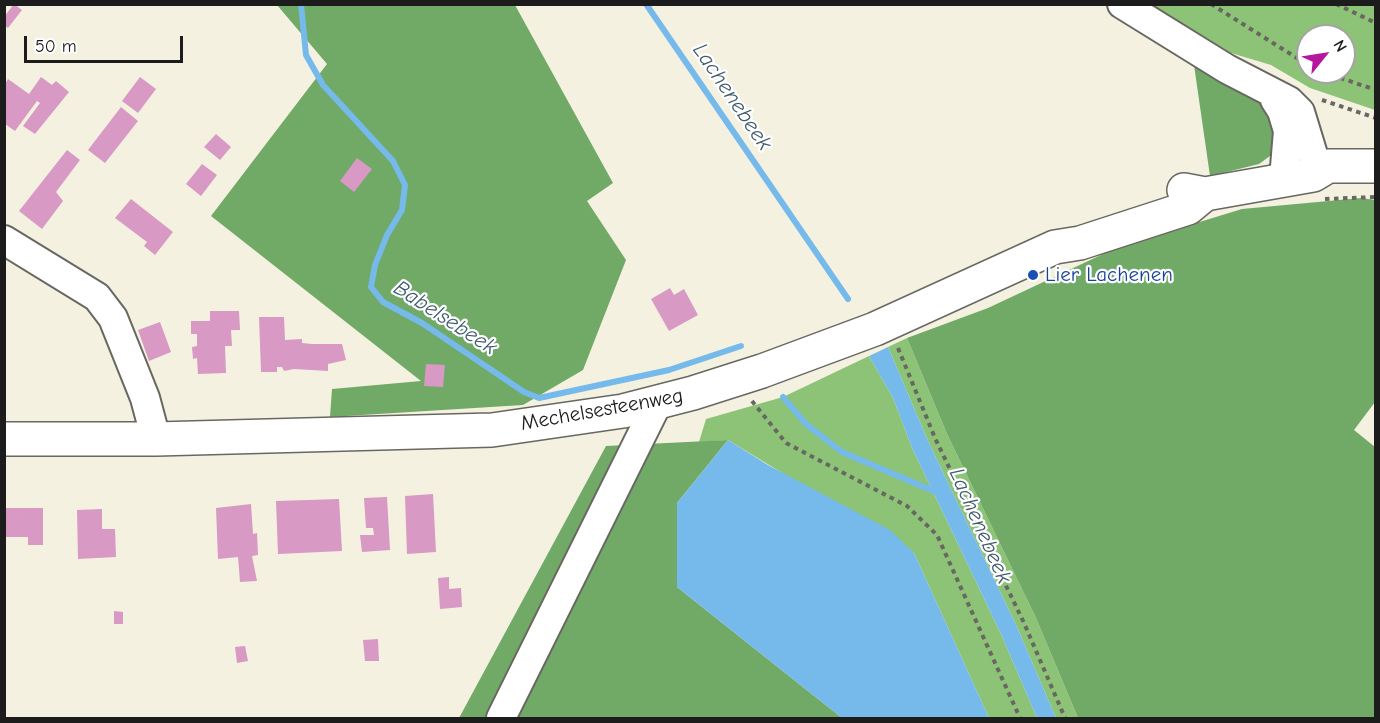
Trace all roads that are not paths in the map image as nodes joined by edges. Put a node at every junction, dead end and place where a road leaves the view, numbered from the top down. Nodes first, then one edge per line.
1 (1122, 4) edge
2 (1376, 166) edge
3 (1299, 177) junction
4 (1376, 188) edge
5 (4, 240) edge
6 (658, 402) junction
7 (4, 439) edge
8 (156, 440) junction
9 (501, 718) edge

1 - 3 street
2 - 3 main road, Mechelsesteenweg
3 - 4 main road
3 - 6 main road, Mechelsesteenweg
5 - 8 street
6 - 8 main road, Mechelsesteenweg
6 - 9 street
7 - 8 main road, Mechelsesteenweg

